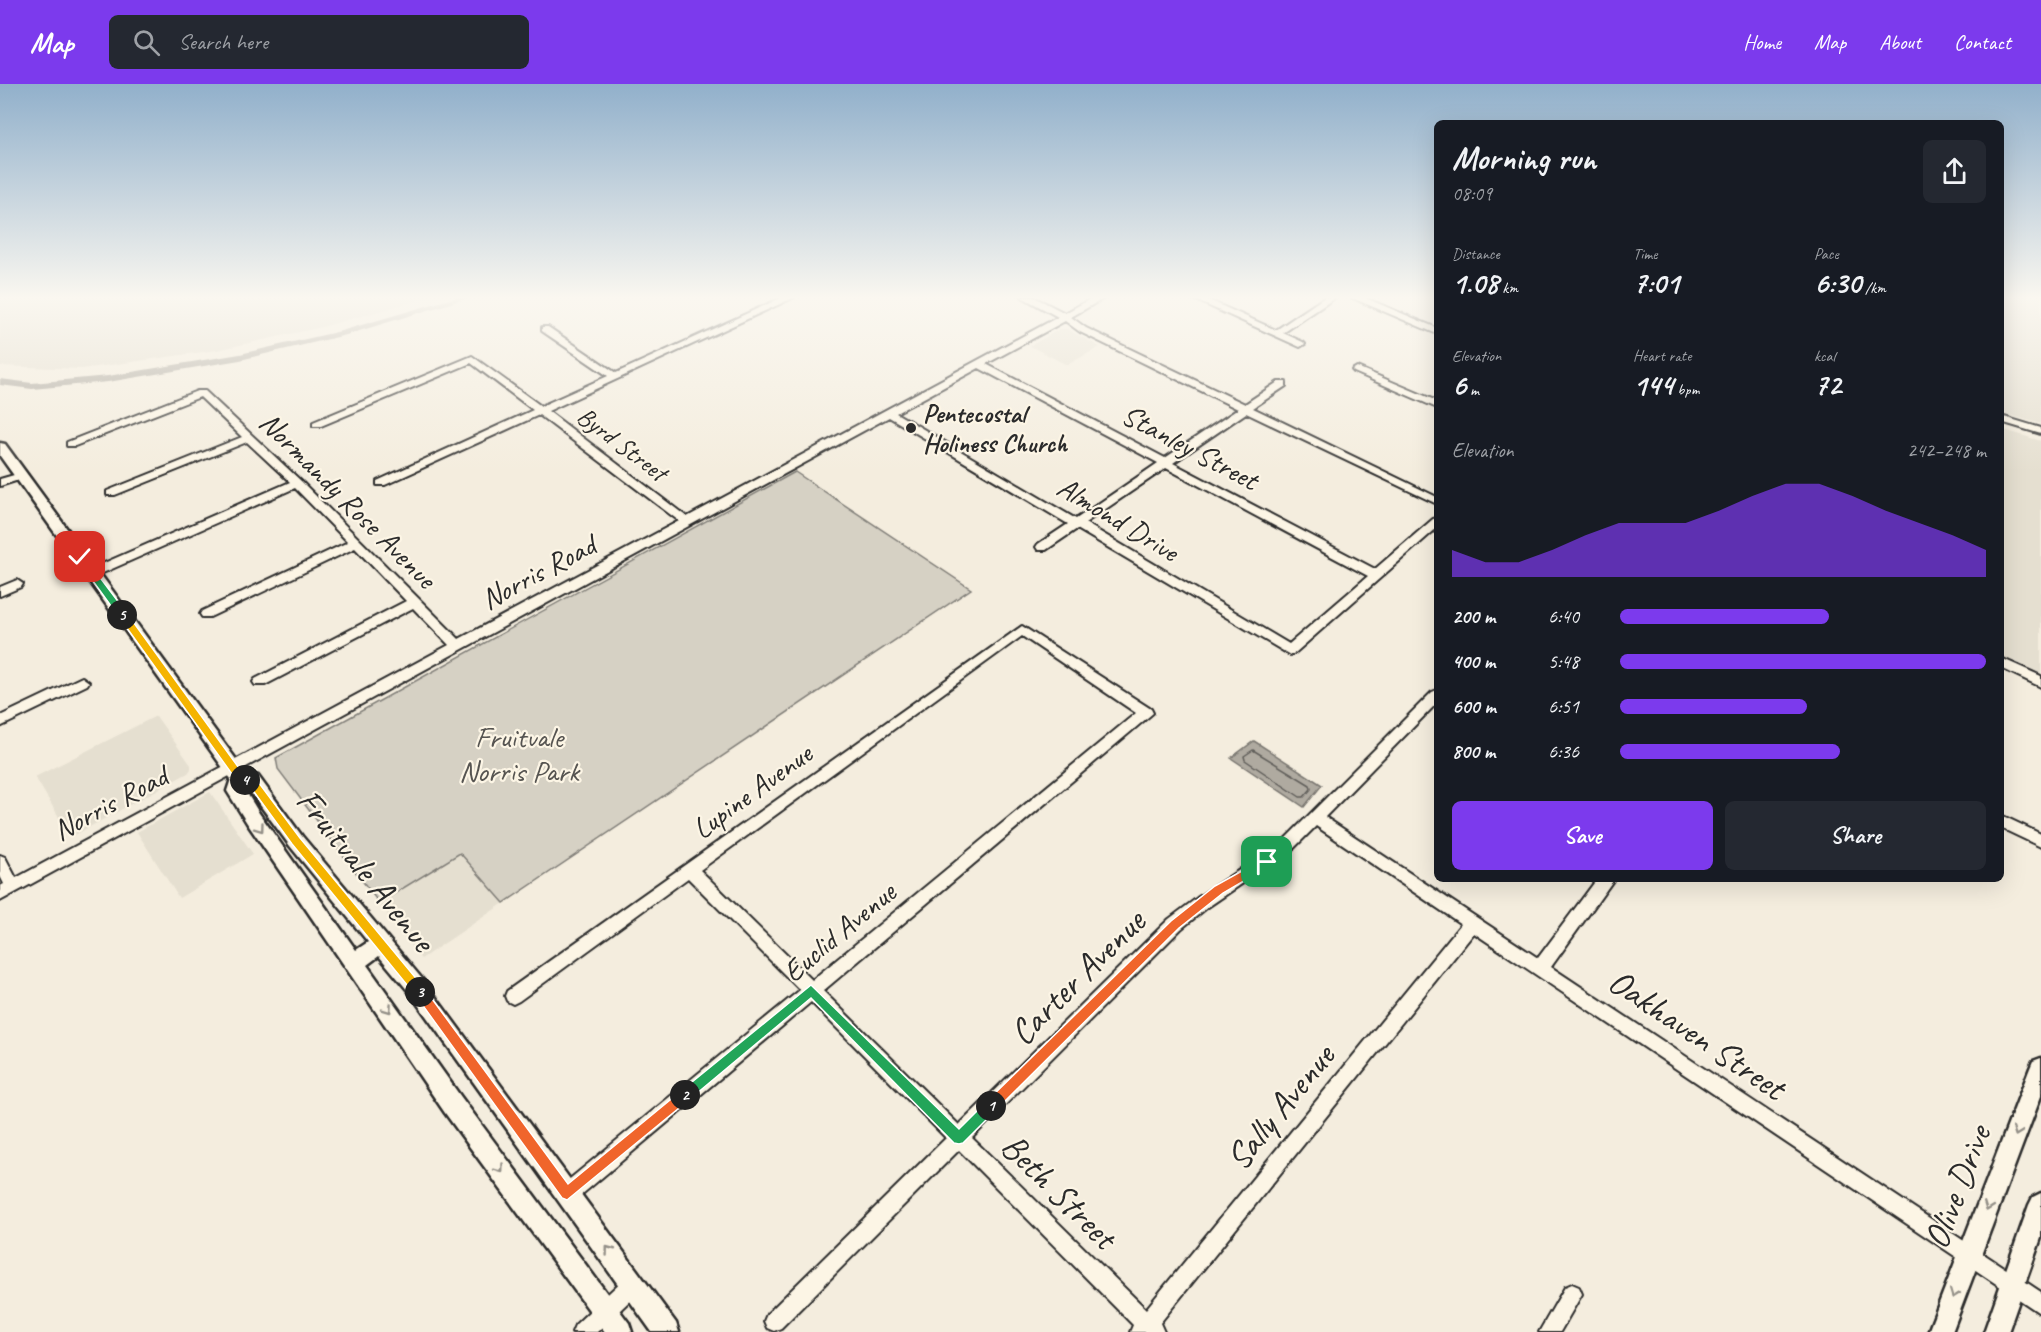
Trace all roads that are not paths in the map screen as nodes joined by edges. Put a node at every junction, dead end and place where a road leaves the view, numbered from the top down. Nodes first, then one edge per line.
1 (583, 355) edge
2 (663, 355) edge
3 (995, 355) edge
4 (1135, 355) edge
5 (979, 364) junction
6 (1357, 370) dead end
7 (615, 377) junction
8 (1282, 384) dead end
9 (1434, 403) edge
10 (1246, 409) junction
11 (540, 411) junction
12 (889, 413) junction
13 (2004, 419) edge
14 (317, 424) dead end
15 (2041, 431) edge
16 (249, 438) junction
17 (70, 444) dead end
18 (0, 447) edge
19 (1166, 463) junction
20 (21, 476) junction
21 (0, 483) edge
22 (297, 483) junction
23 (381, 483) dead end
24 (111, 493) dead end
25 (1434, 500) edge
26 (687, 522) junction
27 (1077, 524) junction
28 (1434, 525) edge
29 (356, 543) junction
30 (1042, 547) dead end
31 (92, 573) junction
32 (1376, 575) junction
33 (17, 584) dead end
34 (0, 592) edge
35 (415, 602) junction
36 (206, 614) dead end
37 (1022, 630) joint
38 (458, 646) junction
39 (2004, 664) edge
40 (82, 682) dead end
41 (260, 682) dead end
42 (2041, 682) edge
43 (1434, 698) edge
44 (0, 722) edge
45 (237, 773) junction
46 (1315, 819) junction
47 (2004, 822) edge
48 (2041, 841) edge
49 (0, 861) edge
50 (689, 869) junction
51 (1604, 882) edge
52 (7, 890) edge
53 (1472, 922) junction
54 (381, 944) junction
55 (354, 962) junction
56 (1540, 968) junction
57 (811, 991) junction
58 (513, 996) dead end
59 (2041, 1068) edge
60 (959, 1138) junction
61 (567, 1194) junction
62 (2041, 1204) edge
63 (1969, 1257) junction
64 (633, 1283) junction
65 (2012, 1286) junction
66 (1572, 1294) dead end
67 (2041, 1304) edge
68 (605, 1311) junction
69 (774, 1321) dead end
70 (1147, 1330) edge
71 (582, 1332) edge
72 (620, 1332) edge
73 (667, 1332) edge
74 (1549, 1332) edge
75 (1940, 1332) edge
76 (1996, 1332) edge

1 - 7 street
2 - 7 street
3 - 5 street, Norris Road
4 - 10 street
5 - 12 street, Norris Road
5 - 19 street, Stanley Street
6 - 9 street
7 - 11 street
8 - 10 street
10 - 19 street
10 - 25 street
11 - 14 street, Byrd Street
11 - 23 street
11 - 26 street, Byrd Street
12 - 26 street, Norris Road
12 - 27 street, Almond Drive
13 - 15 street
16 - 17 street, Normandy Rose Avenue
16 - 22 street, Normandy Rose Avenue
16 - 24 street
18 - 20 main road, Fruitvale Avenue
19 - 27 street
19 - 32 street, Stanley Street
20 - 21 street
20 - 31 main road, Fruitvale Avenue
22 - 29 street, Normandy Rose Avenue
22 - 31 street
26 - 38 street, Norris Road
27 - 30 street
27 - 32 street, Almond Drive
28 - 32 street
29 - 35 street, Normandy Rose Avenue
29 - 36 street
31 - 45 main road, Fruitvale Avenue
33 - 34 street
35 - 38 street, Normandy Rose Avenue
35 - 41 street
37 - 50 street, Lupine Avenue
37 - 57 street, Euclid Avenue
38 - 45 street, Norris Road
39 - 42 street
40 - 44 street
43 - 46 street, Carter Avenue
45 - 52 street, Norris Road
45 - 54 main road, Fruitvale Avenue
45 -> 55 main road, Fruitvale Avenue
46 - 53 street, Oakhaven Street
46 - 60 street, Carter Avenue
47 - 48 street
49 - 52 street
50 - 57 street, Beth Street
50 - 58 street, Lupine Avenue
51 - 56 street
53 - 56 street, Oakhaven Street
53 - 70 street, Sally Avenue
54 - 55 main road
54 - 61 main road, Fruitvale Avenue
55 -> 68 main road, Fruitvale Avenue
56 - 63 street, Oakhaven Street
57 - 60 street, Beth Street
57 - 61 street, Euclid Avenue
59 -> 63 main road, Olive Drive
60 - 69 street, Carter Avenue
60 - 70 street, Beth Street
64 -> 61 main road, Fruitvale Avenue
62 - 65 main road
63 - 65 street, Oakhaven Street
63 -> 75 main road, Olive Drive
64 - 68 street
64 - 73 main road, Fruitvale Avenue
65 - 67 street, Oakhaven Street
65 - 76 main road
66 - 74 street
68 - 71 street
68 - 72 main road, Fruitvale Avenue

